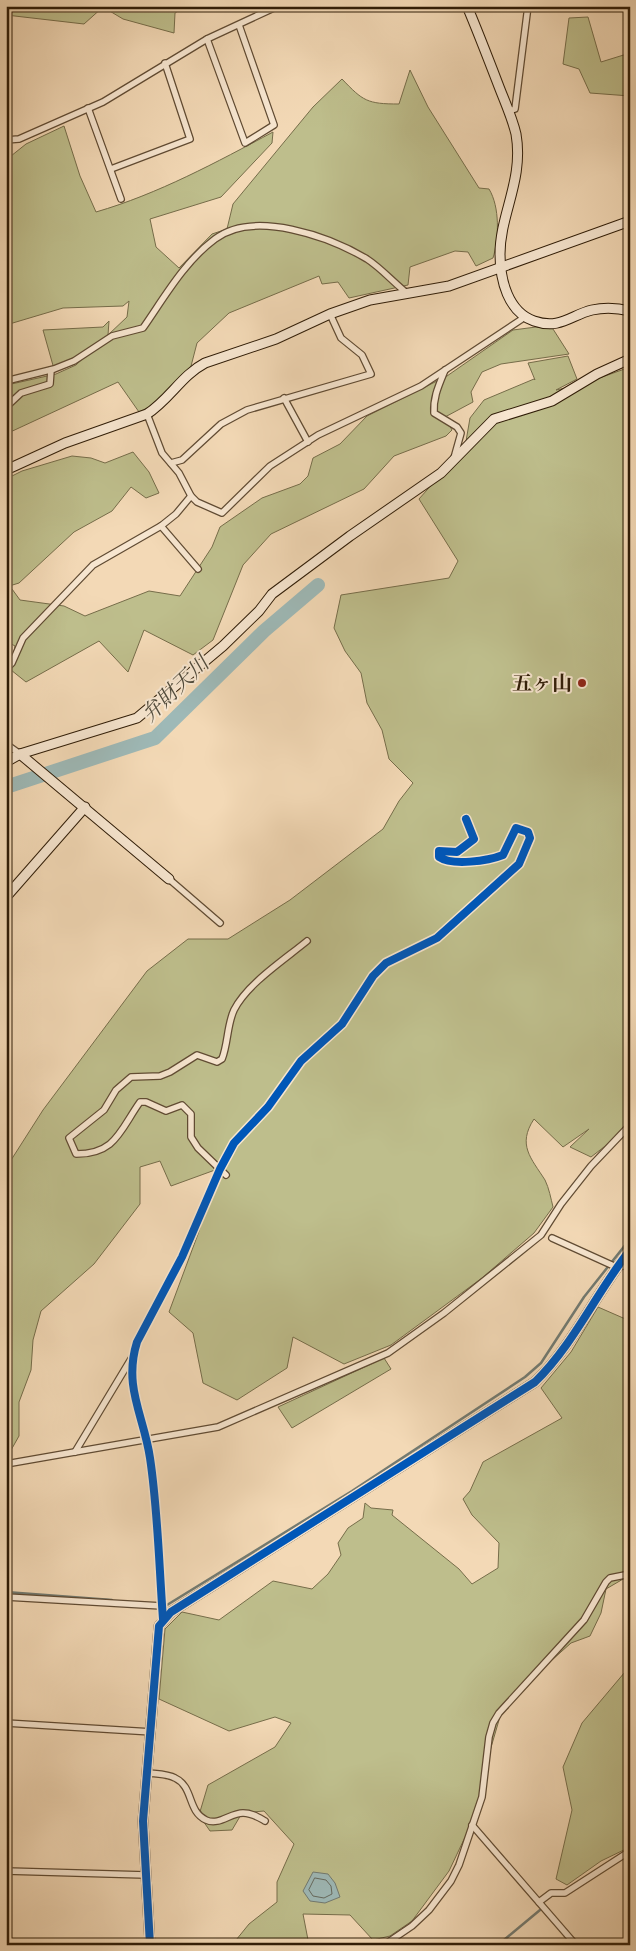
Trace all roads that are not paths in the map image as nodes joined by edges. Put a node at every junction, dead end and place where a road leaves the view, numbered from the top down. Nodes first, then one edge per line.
1 (278, 6) edge
2 (467, 6) edge
3 (528, 6) edge
4 (239, 25) junction
5 (207, 39) junction
6 (165, 63) junction
7 (88, 108) junction
8 (508, 111) junction
9 (6, 140) edge
10 (111, 169) junction
11 (121, 199) dead end
12 (630, 221) edge
13 (502, 269) junction
14 (408, 294) junction
15 (630, 311) edge
16 (330, 314) junction
17 (525, 317) junction
18 (630, 359) edge
19 (51, 370) junction
20 (445, 370) junction
21 (6, 381) edge
22 (284, 398) junction
23 (6, 407) edge
24 (147, 414) junction
25 (308, 442) junction
26 (453, 460) junction
27 (171, 463) junction
28 (6, 470) edge
29 (191, 496) junction
30 (161, 526) junction
31 (198, 569) dead end
32 (6, 669) edge
33 (6, 744) edge
34 (20, 754) junction
35 (6, 762) edge
36 (84, 807) junction
37 (466, 819) dead end
38 (169, 879) joint
39 (6, 897) edge
40 (220, 923) dead end
41 (307, 941) dead end
42 (630, 1125) edge
43 (220, 1169) junction
44 (226, 1175) dead end
45 (552, 1238) dead end
46 (630, 1250) edge
47 (630, 1265) edge
48 (616, 1267) junction
49 (133, 1358) junction
50 (147, 1440) junction
51 (75, 1452) junction
52 (9, 1463) edge
53 (6, 1468) edge
54 (630, 1574) edge
55 (6, 1597) edge
56 (162, 1606) junction
57 (163, 1619) junction
58 (6, 1723) edge
59 (152, 1732) junction
60 (148, 1773) junction
61 (265, 1821) dead end
62 (472, 1825) junction
63 (630, 1851) edge
64 (6, 1871) edge
65 (146, 1875) junction
66 (539, 1902) junction
67 (150, 1945) edge
68 (384, 1945) edge
69 (576, 1945) edge

1 - 4 street
2 - 8 street
3 - 8 street
4 - 5 street
4 - 5 street
5 - 6 street
6 - 7 street
6 - 10 street
7 - 9 street
7 - 10 street
8 - 13 street
10 - 11 street
12 - 13 street
13 - 14 street
13 - 17 street
14 - 16 street
14 - 19 street
15 - 17 street
16 - 22 street
16 - 24 street
17 - 20 street
18 - 26 street
19 - 21 street
19 - 23 street
20 - 25 street
20 - 26 street
22 - 25 street
22 - 27 street
24 - 27 street
24 - 28 street
25 - 29 street
26 - 34 street
27 - 29 street
29 - 30 street
30 - 31 street
30 - 32 street
33 - 34 street
34 - 35 street
34 - 36 street
36 - 38 street
36 - 39 street
37 - 43 street
38 - 40 street
41 - 43 street
42 - 50 street
43 - 44 street
43 - 49 street
45 - 48 street
46 - 48 street
47 - 48 street
48 - 57 street
49 - 50 street
49 - 51 street
50 - 51 street
50 - 56 street
51 - 52 street
52 - 53 street
54 - 62 street
55 - 56 street
56 - 57 street
57 - 59 street
58 - 59 street
59 - 60 street
60 - 61 street
60 - 65 street
62 - 66 street
62 - 68 street
63 - 66 street
64 - 65 street
65 - 67 street
66 - 69 street

